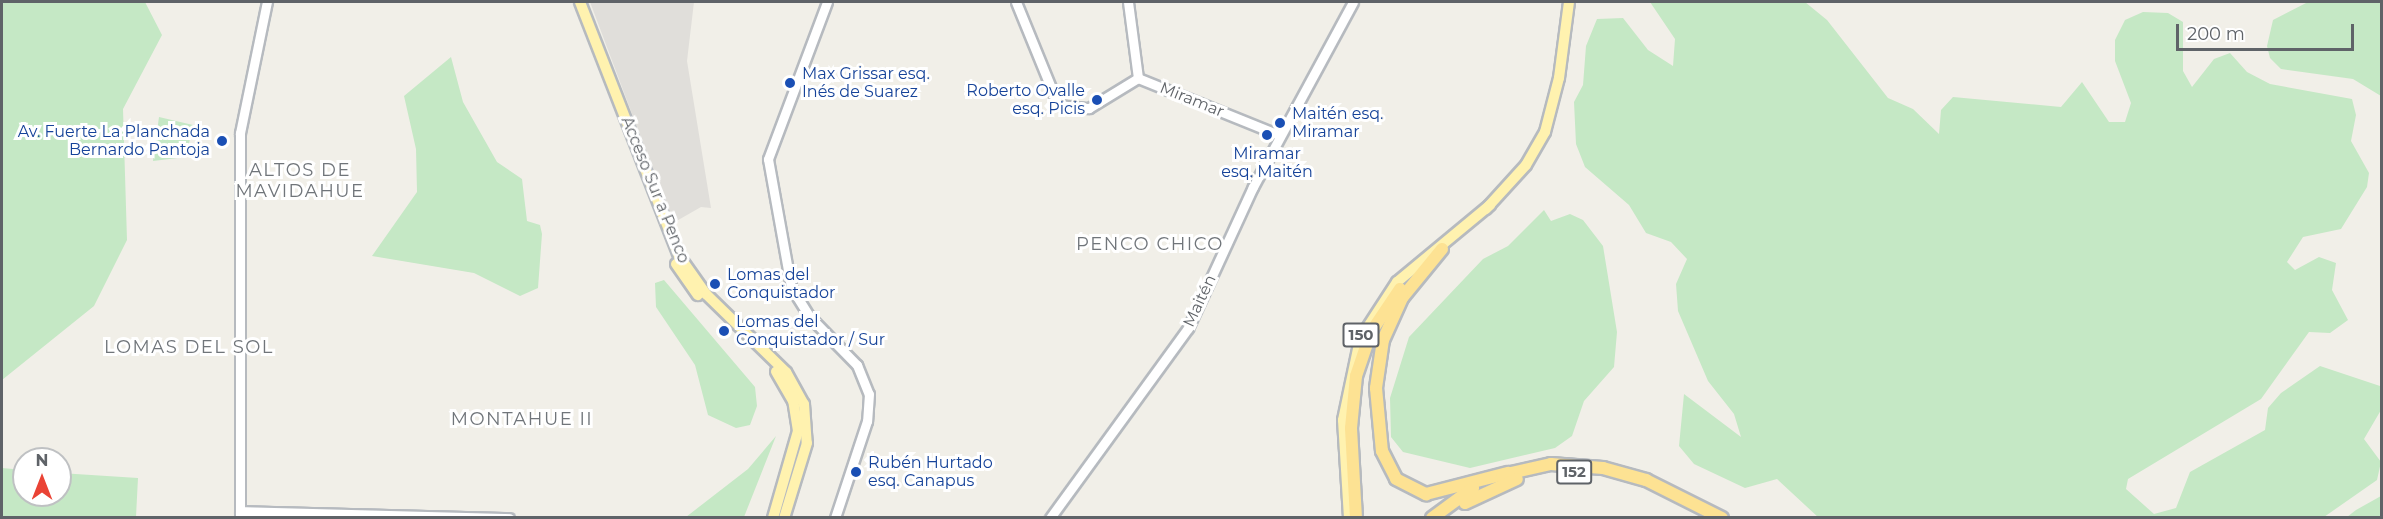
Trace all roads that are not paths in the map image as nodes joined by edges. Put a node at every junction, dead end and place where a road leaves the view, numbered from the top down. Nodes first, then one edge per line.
1 (267, 2) edge
2 (572, 2) edge
3 (580, 2) edge
4 (826, 2) edge
5 (1016, 2) edge
6 (1128, 2) edge
7 (1353, 2) edge
8 (1569, 2) edge
9 (1138, 78) junction
10 (1279, 135) junction
11 (1490, 205) junction
12 (1442, 249) junction
13 (1508, 473) junction
14 (240, 514) edge
15 (509, 518) edge
16 (772, 518) edge
17 (784, 518) edge
18 (835, 518) edge
19 (1050, 518) edge
20 (1349, 518) edge
21 (1356, 518) edge
22 (1432, 518) edge
23 (1445, 518) edge
24 (1705, 518) edge
25 (1722, 518) edge

1 - 14 street
2 - 16 main road, Acceso Sur a Penco
3 - 17 main road, Acceso Sur a Penco
4 - 18 street
5 - 9 street, Miramar
6 - 9 street
7 - 10 street, Maitén
8 - 11 main road, 150
9 - 10 street, Miramar
10 - 19 street, Maitén
11 - 12 main road, 150
11 - 20 main road, 150
12 - 13 highway
12 - 21 highway
13 - 22 highway, 152
13 - 25 highway, 152
14 - 15 street
23 - 24 highway, 152

